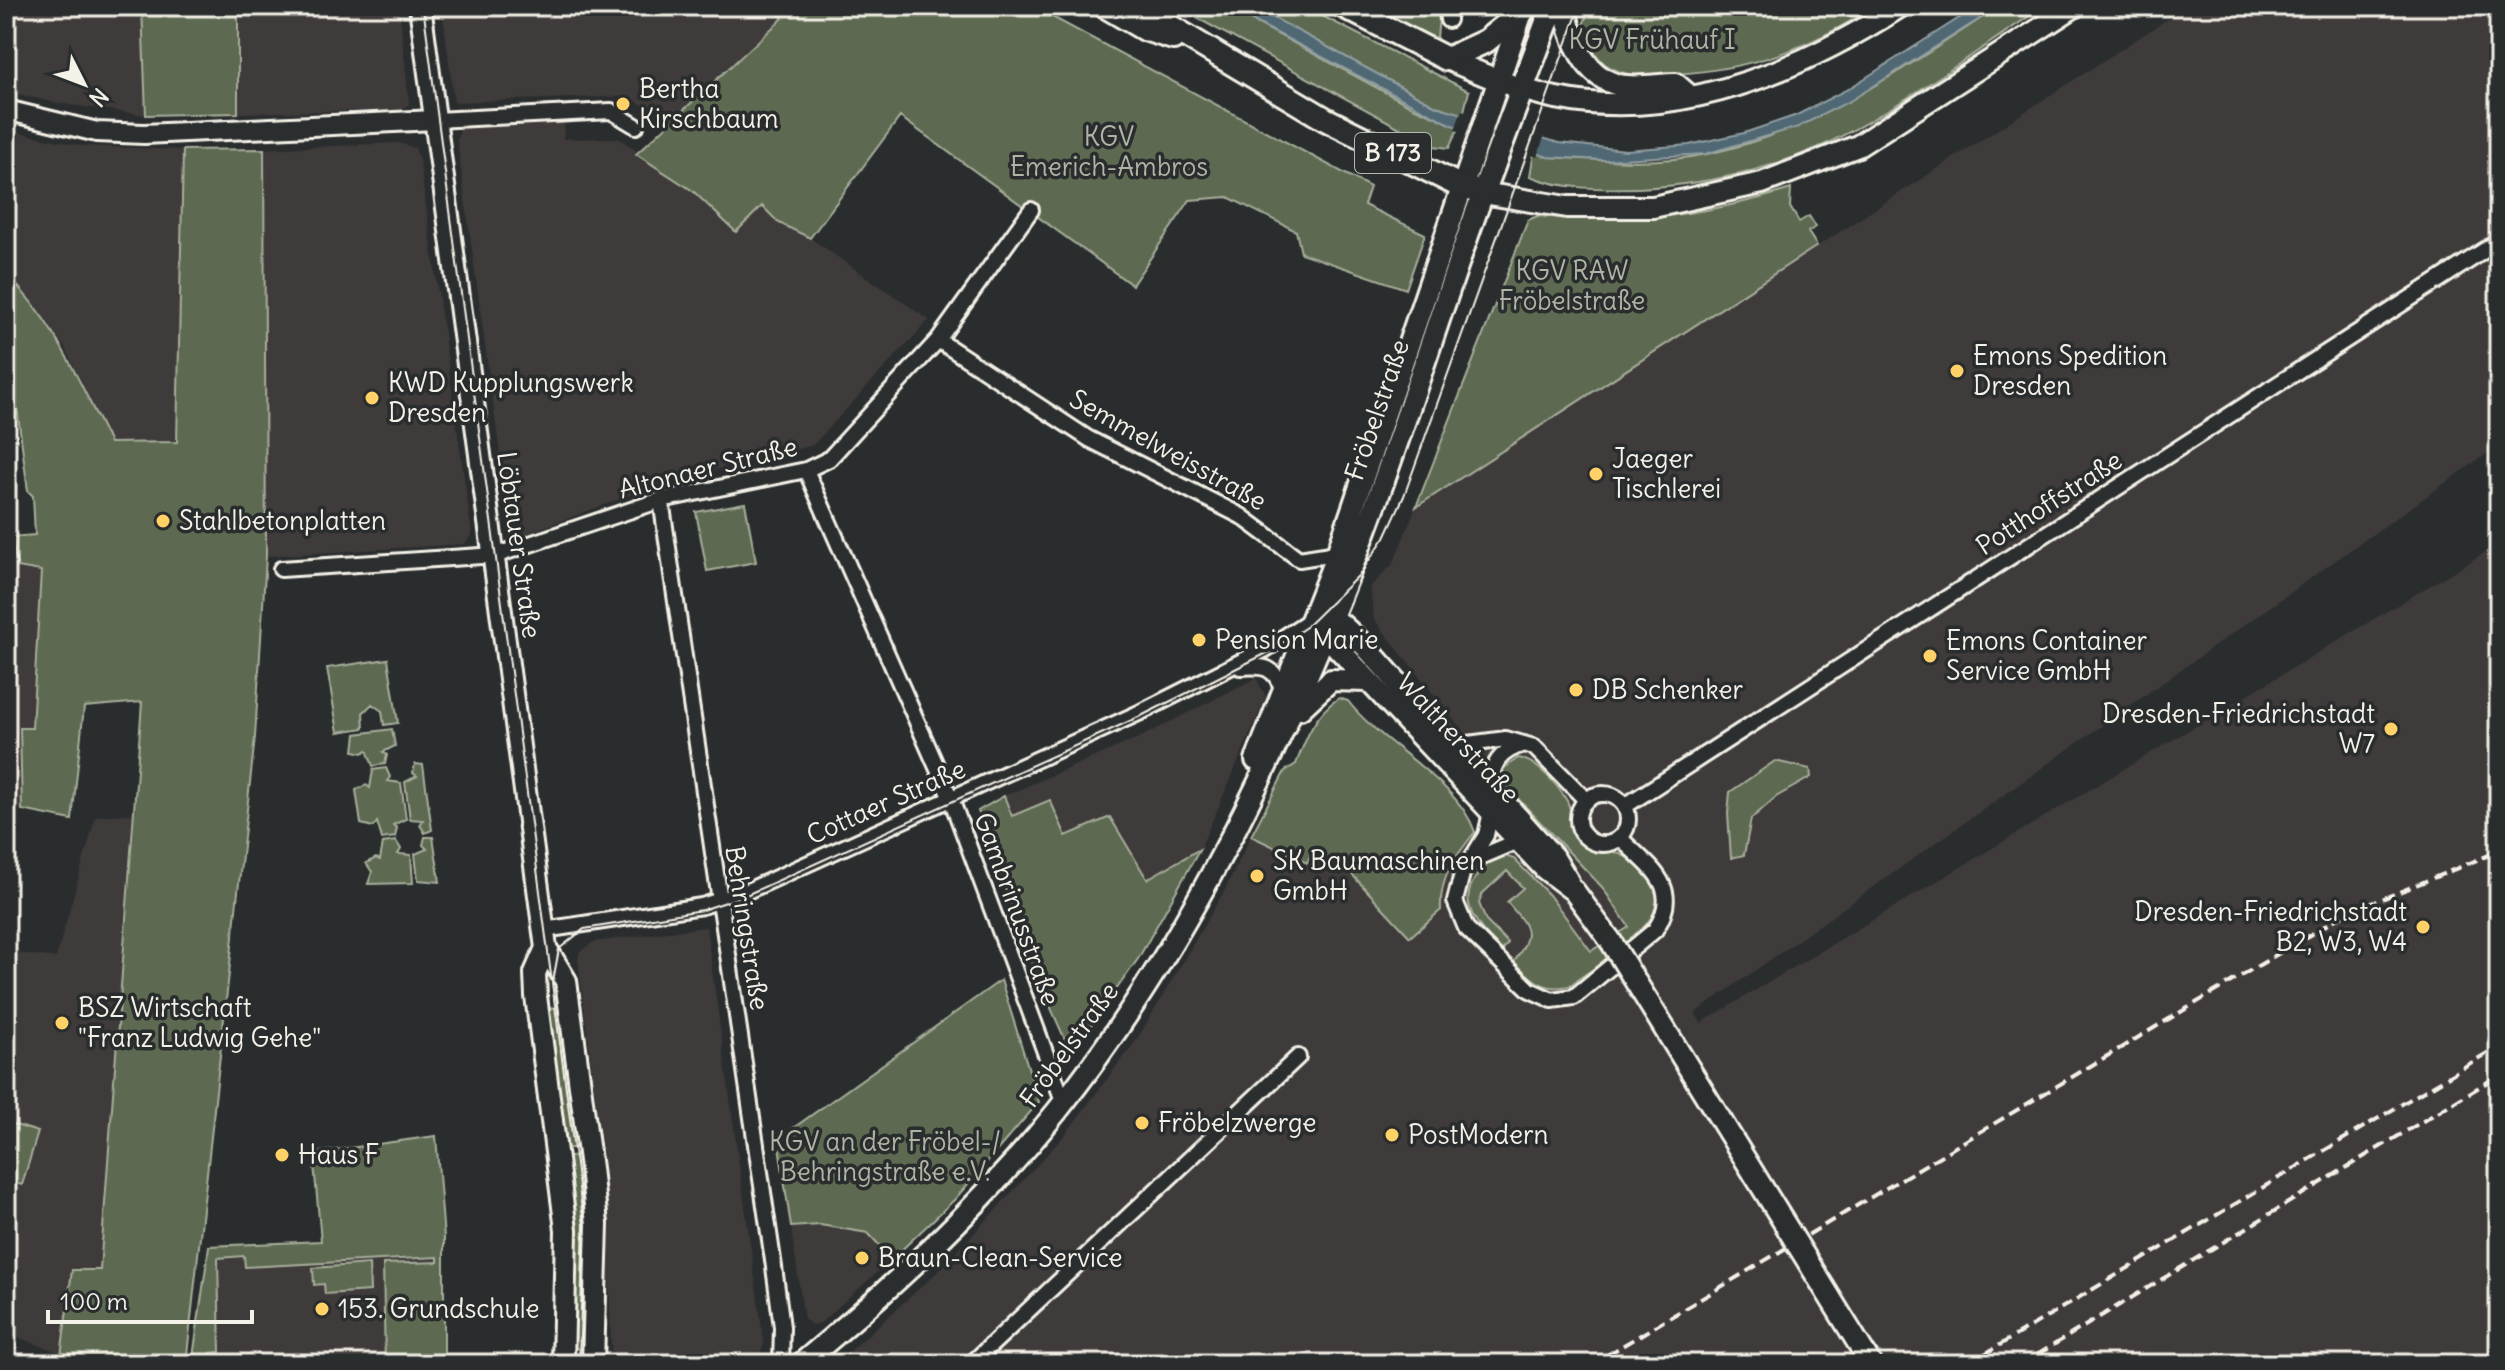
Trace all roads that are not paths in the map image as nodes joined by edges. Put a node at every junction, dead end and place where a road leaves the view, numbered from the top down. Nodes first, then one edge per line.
1 (420, 6) edge
2 (1105, 6) edge
3 (1136, 6) edge
4 (1343, 6) edge
5 (1553, 6) edge
6 (1566, 6) edge
7 (1901, 6) edge
8 (2075, 6) edge
9 (1523, 9) edge
10 (1201, 45) junction
11 (1447, 59) junction
12 (1497, 89) junction
13 (1690, 96) junction
14 (1519, 97) junction
15 (6, 110) edge
16 (435, 120) junction
17 (636, 126) dead end
18 (1484, 160) junction
19 (1472, 190) junction
20 (1031, 210) dead end
21 (2499, 241) edge
22 (938, 340) junction
23 (806, 470) junction
24 (661, 500) junction
25 (1337, 553) junction
26 (494, 555) junction
27 (281, 569) dead end
28 (1310, 620) junction
29 (1328, 627) junction
30 (1231, 667) junction
31 (1368, 681) junction
32 (1283, 690) junction
33 (1286, 726) junction
34 (1524, 744) junction
35 (1453, 746) junction
36 (1491, 789) junction
37 (951, 799) junction
38 (1586, 800) junction
39 (1625, 806) junction
40 (1491, 812) junction
41 (1235, 825) junction
42 (1620, 838) junction
43 (1518, 841) junction
44 (1471, 861) junction
45 (1574, 891) junction
46 (718, 902) junction
47 (545, 939) junction
48 (1298, 1057) dead end
49 (1064, 1103) junction
50 (563, 1364) edge
51 (593, 1364) edge
52 (781, 1364) edge
53 (801, 1364) edge
54 (971, 1364) edge
55 (1871, 1364) edge

1 - 16 main road, Löbtauer Straße
2 - 10 main road
3 - 10 main road, B 173
4 - 11 main road
5 - 14 main road, Fröbelstraße
6 - 13 main road
7 - 13 main road
8 - 19 main road
9 - 11 main road
9 - 12 main road, Fröbelstraße
10 - 19 main road, B 173
11 - 12 main road
12 - 14 main road
12 - 18 main road, Fröbelstraße
13 - 14 main road
14 - 18 main road, Fröbelstraße
15 - 16 street
16 - 17 street
16 - 26 main road, Löbtauer Straße
18 - 19 main road, Fröbelstraße
19 - 25 main road, Fröbelstraße
19 - 29 main road, Fröbelstraße
20 - 22 street, Altonaer Straße
21 - 39 street, Potthoffstraße
22 - 23 street, Altonaer Straße
22 - 25 street, Semmelweisstraße
23 - 24 street, Altonaer Straße
23 - 37 street, Gambrinusstraße
24 - 26 street, Altonaer Straße
24 - 46 street, Behringstraße
25 - 28 main road, Fröbelstraße
26 - 27 street, Altonaer Straße
26 - 47 main road, Löbtauer Straße
28 - 29 main road, Waltherstraße
28 - 30 street, Cottaer Straße
28 - 32 main road, Fröbelstraße
29 - 31 main road, Waltherstraße
29 - 33 main road, Fröbelstraße
29 - 35 main road, Waltherstraße
30 - 32 street, Cottaer Straße
30 - 37 street, Cottaer Straße
31 - 33 main road
31 - 40 main road, Waltherstraße
32 - 41 main road, Fröbelstraße
33 - 41 main road, Fröbelstraße
34 - 35 street
34 - 36 street
34 - 38 street
35 - 36 main road, Waltherstraße
36 - 45 main road, Waltherstraße
37 - 46 street, Cottaer Straße
37 - 49 street, Gambrinusstraße
38 - 39 street
38 - 42 street
39 - 42 street
40 - 43 main road, Waltherstraße
40 - 44 street
41 - 49 main road, Fröbelstraße
42 - 44 street
43 - 44 street
43 - 45 main road, Waltherstraße
45 - 55 main road, Waltherstraße, bridge
46 - 47 street, Cottaer Straße
46 - 52 street, Behringstraße
47 - 50 main road, Löbtauer Straße
47 - 51 main road, Löbtauer Straße
48 - 54 street
49 - 53 main road, Fröbelstraße

